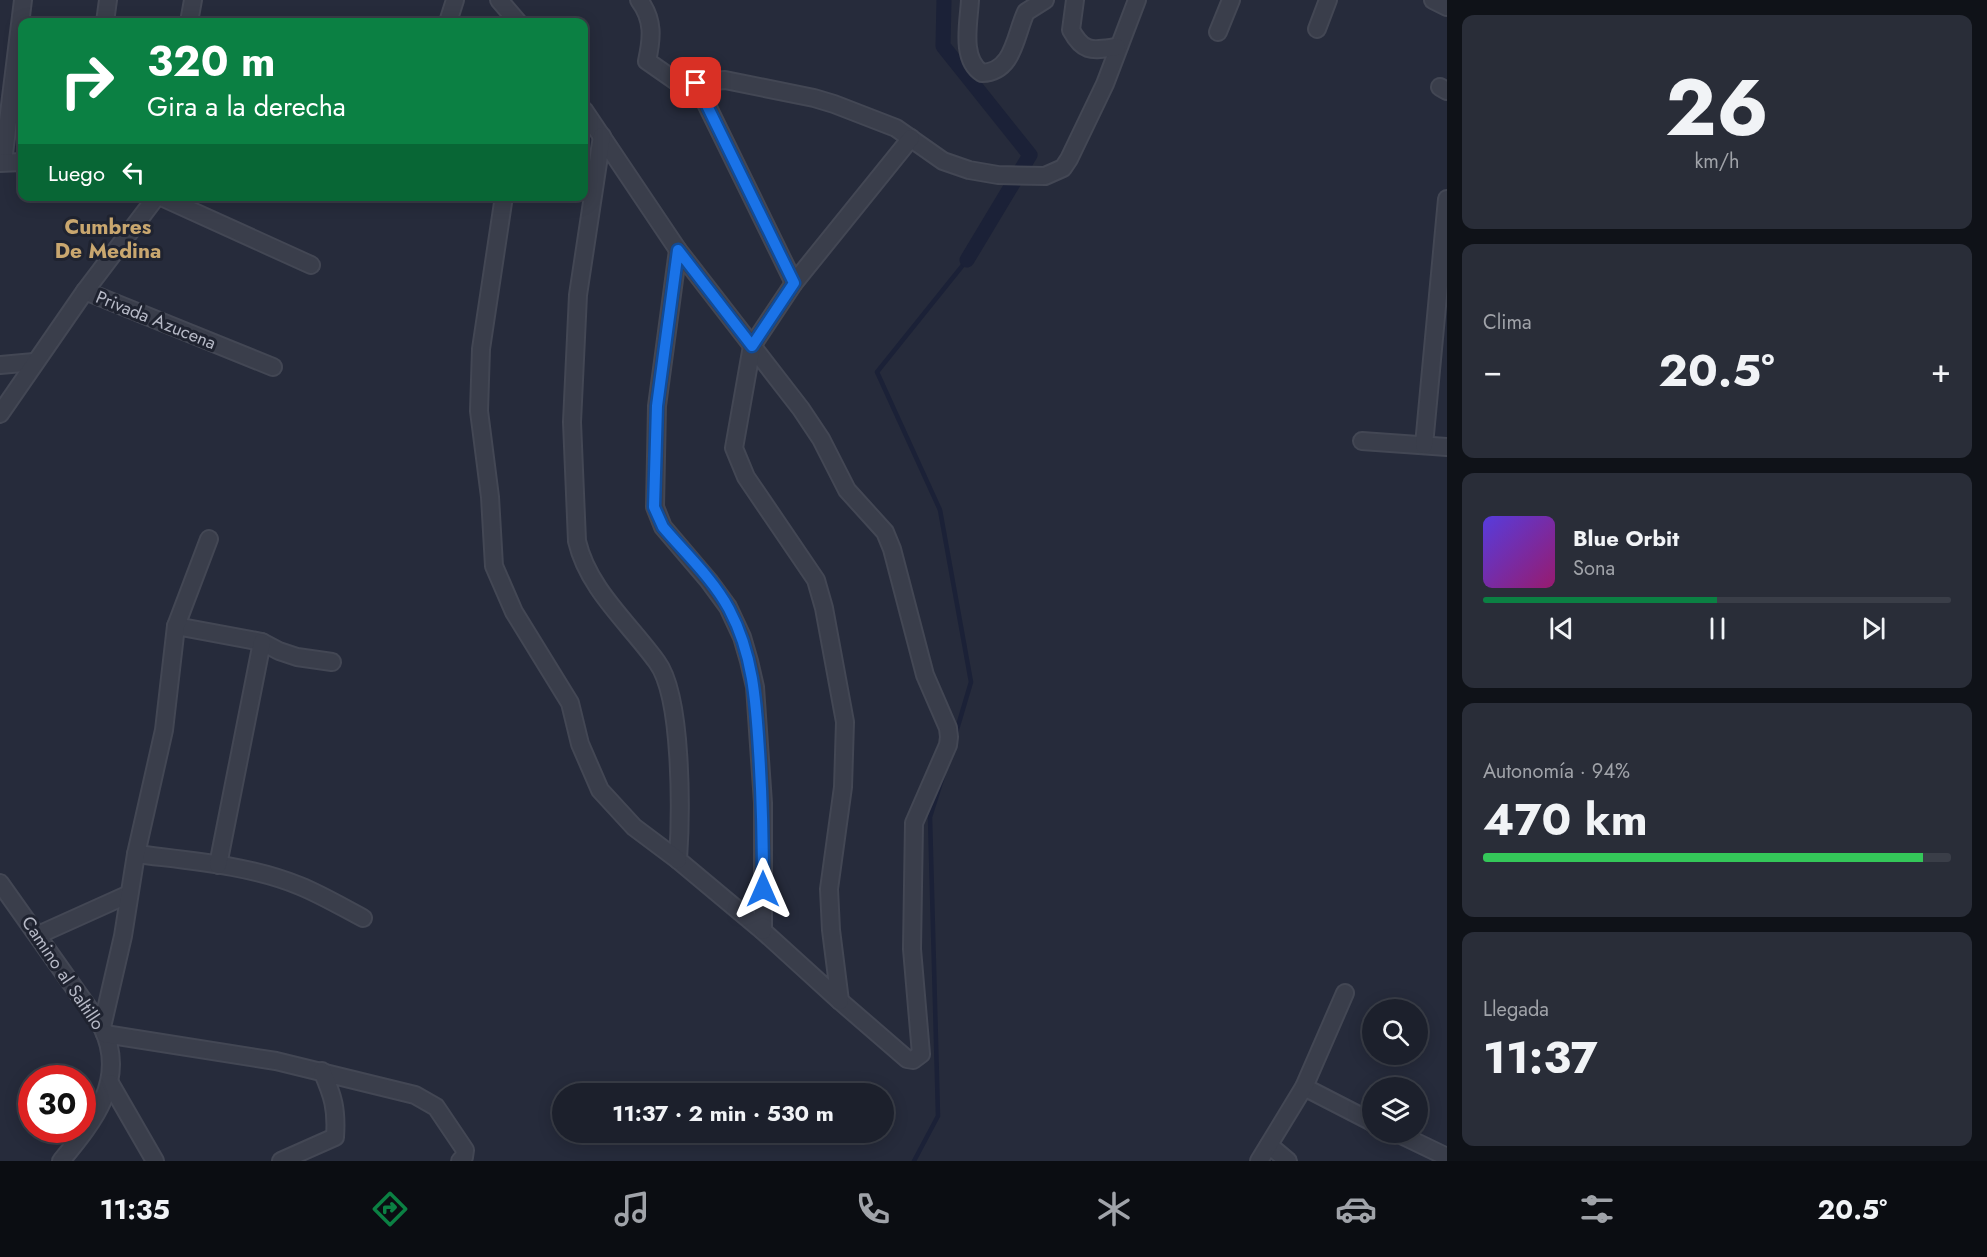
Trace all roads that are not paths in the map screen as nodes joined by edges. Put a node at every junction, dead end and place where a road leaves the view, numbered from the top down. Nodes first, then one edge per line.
1 (23, 0) edge
2 (108, 0) edge
3 (193, 0) edge
4 (456, 0) edge
5 (499, 0) edge
6 (639, 0) edge
7 (970, 0) edge
8 (1045, 0) edge
9 (1075, 0) edge
10 (1137, 0) edge
11 (1231, 0) edge
12 (1328, 0) edge
13 (1432, 0) edge
14 (1447, 7) edge
15 (21, 18) edge
16 (106, 18) edge
17 (190, 18) edge
18 (449, 18) edge
19 (515, 18) edge
20 (1317, 29) dead end
21 (1218, 32) dead end
22 (18, 39) edge
23 (1117, 47) junction
24 (696, 83) junction
25 (588, 116) edge
26 (602, 136) junction
27 (911, 138) junction
28 (18, 162) edge
29 (2, 163) edge
30 (1447, 199) edge
31 (154, 201) edge
32 (169, 201) edge
33 (503, 201) edge
34 (678, 250) junction
35 (311, 265) dead end
36 (794, 283) junction
37 (1443, 283) edge
38 (85, 291) junction
39 (1443, 310) edge
40 (752, 346) junction
41 (34, 363) junction
42 (0, 365) edge
43 (273, 368) dead end
44 (0, 414) edge
45 (1362, 441) dead end
46 (1424, 446) junction
47 (1447, 447) edge
48 (209, 539) dead end
49 (176, 626) junction
50 (262, 642) junction
51 (332, 662) dead end
52 (136, 854) junction
53 (678, 860) junction
54 (218, 865) junction
55 (0, 884) edge
56 (129, 894) junction
57 (363, 918) dead end
58 (763, 932) junction
59 (39, 935) junction
60 (1345, 993) dead end
61 (840, 1001) junction
62 (103, 1031) junction
63 (322, 1071) junction
64 (110, 1083) junction
65 (1304, 1087) junction
66 (1362, 1117) edge
67 (1416, 1143) edge
68 (1269, 1145) junction
69 (1447, 1159) edge
70 (61, 1161) edge
71 (155, 1161) edge
72 (281, 1161) edge
73 (460, 1161) edge
74 (1259, 1161) edge
75 (1288, 1161) edge

1 - 15 street
2 - 16 street
3 - 17 street
4 - 18 street
5 - 19 street
6 - 24 street
7 - 8 street
9 - 23 street
10 - 23 street
11 - 21 street
12 - 20 street
13 - 14 street
22 - 29 street
23 - 27 street
24 - 27 street
24 - 36 street
25 - 26 street
26 - 34 street
26 - 53 street
27 - 36 street
28 - 29 street
30 - 37 street
31 - 38 street
32 - 35 street
33 - 53 street
34 - 40 street
34 - 58 street
36 - 40 street
37 - 39 street
38 - 41 street
38 - 43 street, Privada Azucena
39 - 46 street
40 - 61 street
40 - 61 street
41 - 42 street
41 - 44 street
45 - 46 street
46 - 47 street
48 - 49 street
49 - 50 street
49 - 52 street
50 - 51 street
50 - 54 street
52 - 54 street
52 - 56 street
53 - 58 street
54 - 57 street
55 - 59 street, Camino al Saltillo
56 - 59 street
56 - 62 street
58 - 61 street
59 - 62 street, Camino al Saltillo
60 - 65 street
62 - 63 street
62 - 64 street, Camino al Saltillo
63 - 72 street
63 - 73 street
64 - 70 street, Camino al Saltillo
64 - 71 street
65 - 66 street
65 - 68 street
67 - 69 street
68 - 74 street
68 - 75 street

